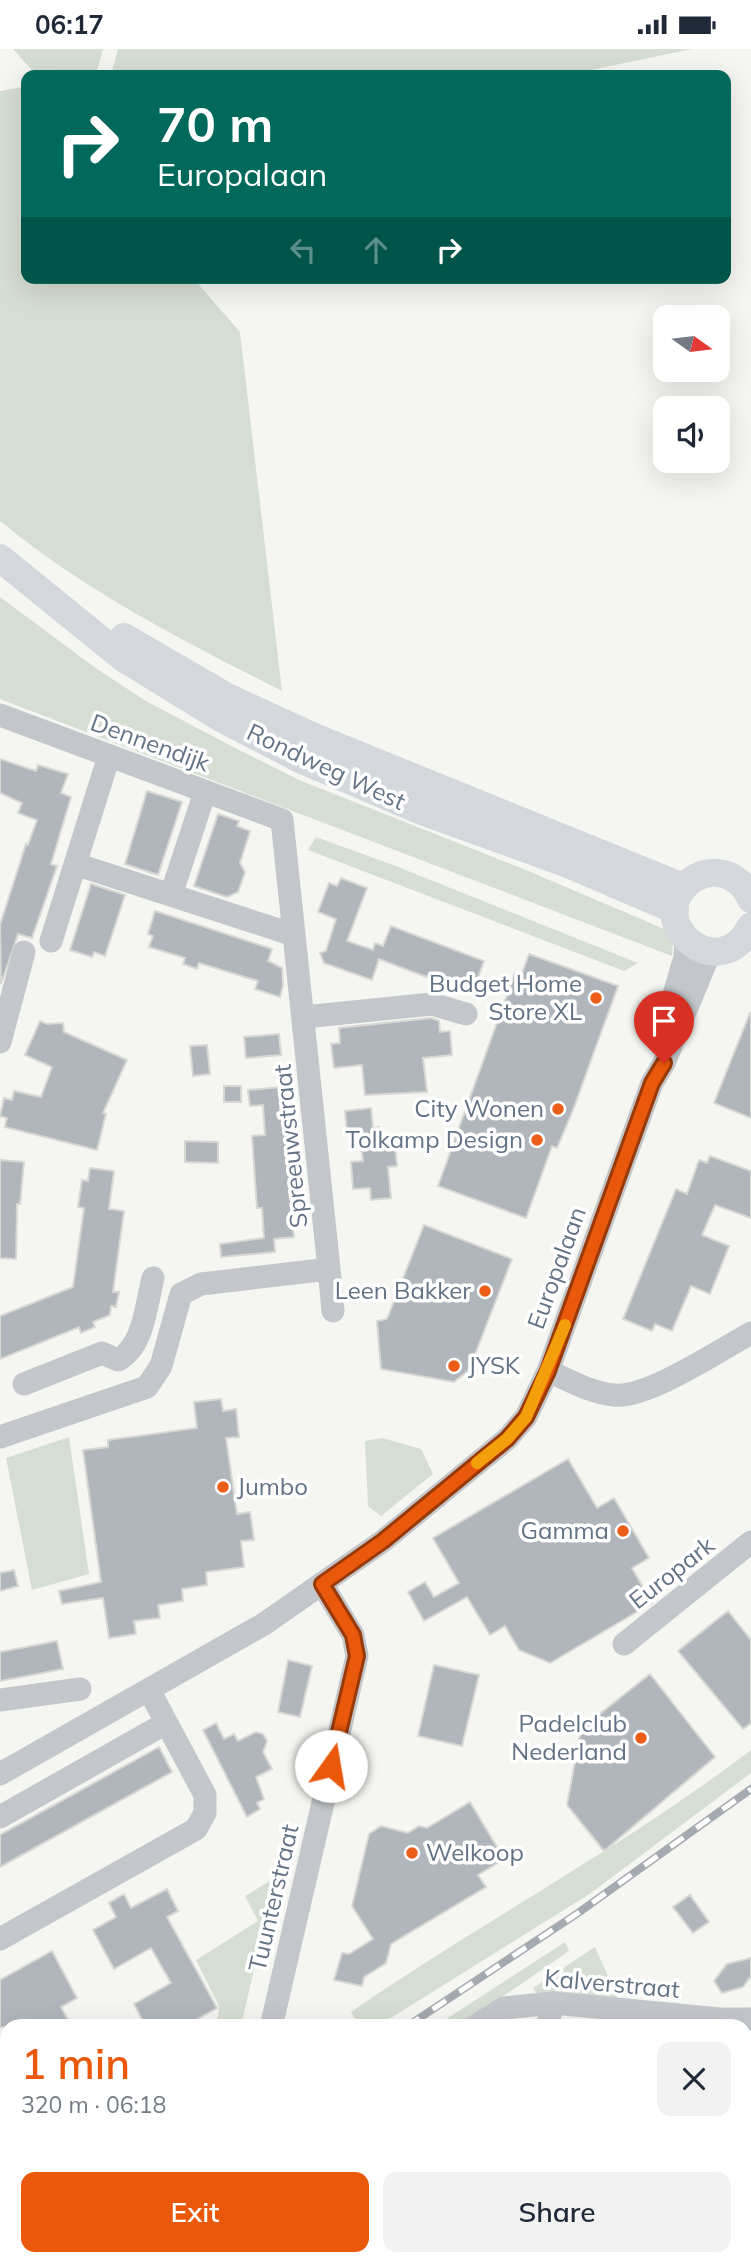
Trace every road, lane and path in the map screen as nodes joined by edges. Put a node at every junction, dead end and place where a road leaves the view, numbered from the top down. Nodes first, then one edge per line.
1 (5, 561) edge
2 (0, 715) edge
3 (109, 756) junction
4 (201, 804) dead end
5 (282, 820) joint
6 (75, 864) junction
7 (171, 895) junction
8 (679, 899) junction
9 (751, 899) edge
10 (295, 935) junction
11 (749, 935) edge
12 (51, 941) dead end
13 (698, 946) junction
14 (24, 952) dead end
15 (466, 1014) dead end
16 (304, 1017) junction
17 (0, 1042) edge
18 (329, 1269) junction
19 (153, 1278) dead end
20 (333, 1311) dead end
21 (751, 1333) edge
22 (136, 1344) junction
23 (164, 1351) junction
24 (118, 1360) junction
25 (548, 1371) junction
26 (24, 1384) dead end
27 (124, 1394) junction
28 (0, 1437) edge
29 (751, 1542) edge
30 (322, 1584) junction
31 (624, 1644) dead end
32 (80, 1689) dead end
33 (149, 1691) junction
34 (0, 1700) edge
35 (166, 1723) junction
36 (0, 1774) edge
37 (0, 1817) edge
38 (0, 1939) edge
39 (553, 2003) junction
40 (273, 2019) edge
41 (487, 2019) edge
42 (549, 2019) edge
43 (686, 2019) edge

1 - 8 main road, Rondweg West
2 - 3 street, Dennendijk
3 - 5 street, Dennendijk
3 - 6 street
4 - 7 street
5 - 10 street, Spreeuwstraat
6 - 7 street
6 - 12 street
7 - 10 street
8 - 9 main road
8 - 13 main road
10 - 16 street, Spreeuwstraat
11 - 13 main road
13 - 25 street, Europalaan
14 - 17 street
15 - 16 street
16 - 18 street, Spreeuwstraat
18 - 20 street, Spreeuwstraat
18 - 23 street
19 - 22 street
21 - 25 street
22 - 23 street
22 - 24 street
23 - 27 street
24 - 26 street
24 - 27 street
25 - 30 street, Europalaan
27 - 28 street
29 - 31 street, Europark
30 - 33 street, Europalaan
30 - 40 street, Tuunterstraat
32 - 34 street
33 - 35 street
33 - 36 street, Europalaan
35 - 37 street
35 - 38 street
39 - 41 street, Kalverstraat
39 - 42 street
39 - 43 street, Kalverstraat

